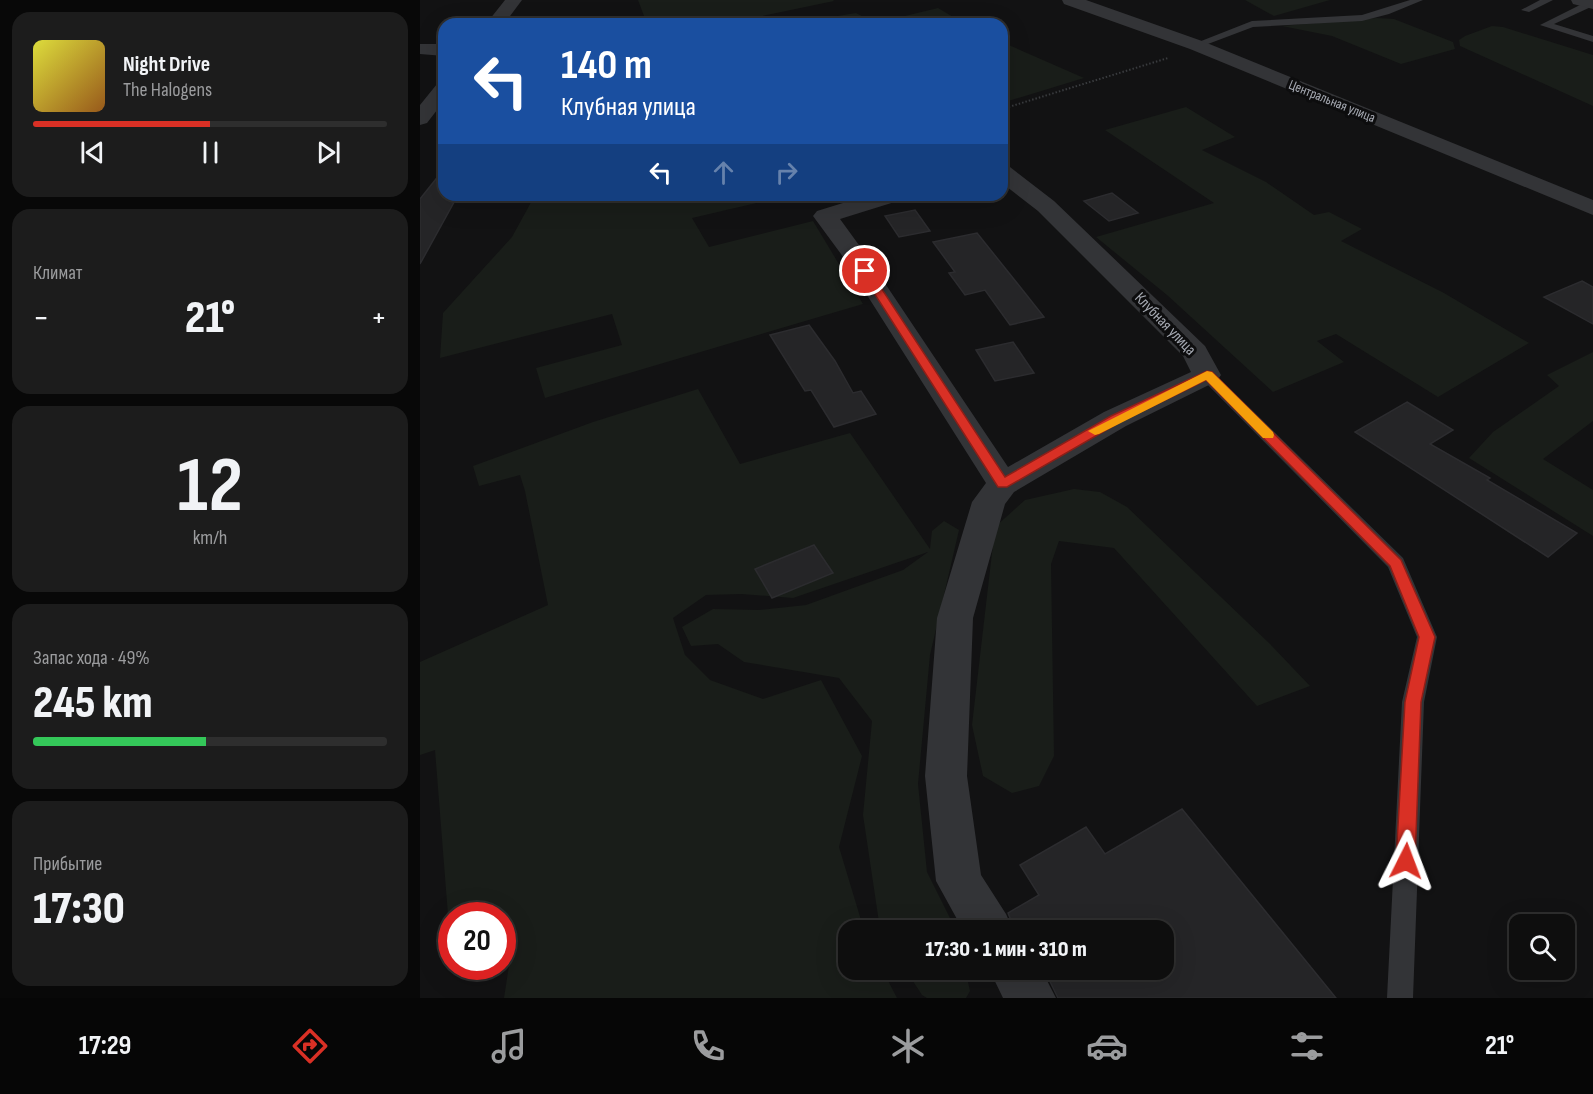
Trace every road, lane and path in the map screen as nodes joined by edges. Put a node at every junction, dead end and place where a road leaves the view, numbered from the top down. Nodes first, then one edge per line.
1 (514, 0) edge
2 (1070, 0) edge
3 (1418, 0) edge
4 (1548, 0) edge
5 (1587, 6) edge
6 (1526, 10) dead end
7 (500, 18) edge
8 (1593, 39) edge
9 (1198, 46) junction
10 (420, 49) edge
11 (438, 50) edge
12 (438, 96) edge
13 (1008, 107) edge
14 (420, 119) edge
15 (1008, 177) edge
16 (874, 201) edge
17 (1593, 208) edge
18 (1207, 375) junction
19 (1003, 484) junction
20 (983, 920) edge
21 (1020, 980) edge
22 (1031, 998) edge
23 (1400, 998) edge

1 - 7 street
2 - 9 street, Центральная улица
3 - 9 lane
4 - 6 lane
5 - 8 lane
9 - 13 path
9 - 17 street, Центральная улица
10 - 11 street
12 - 14 street
15 - 18 street, Клубная улица
16 - 19 street
18 - 19 street, Клубная улица
18 - 23 lane
19 - 20 street
21 - 22 street

